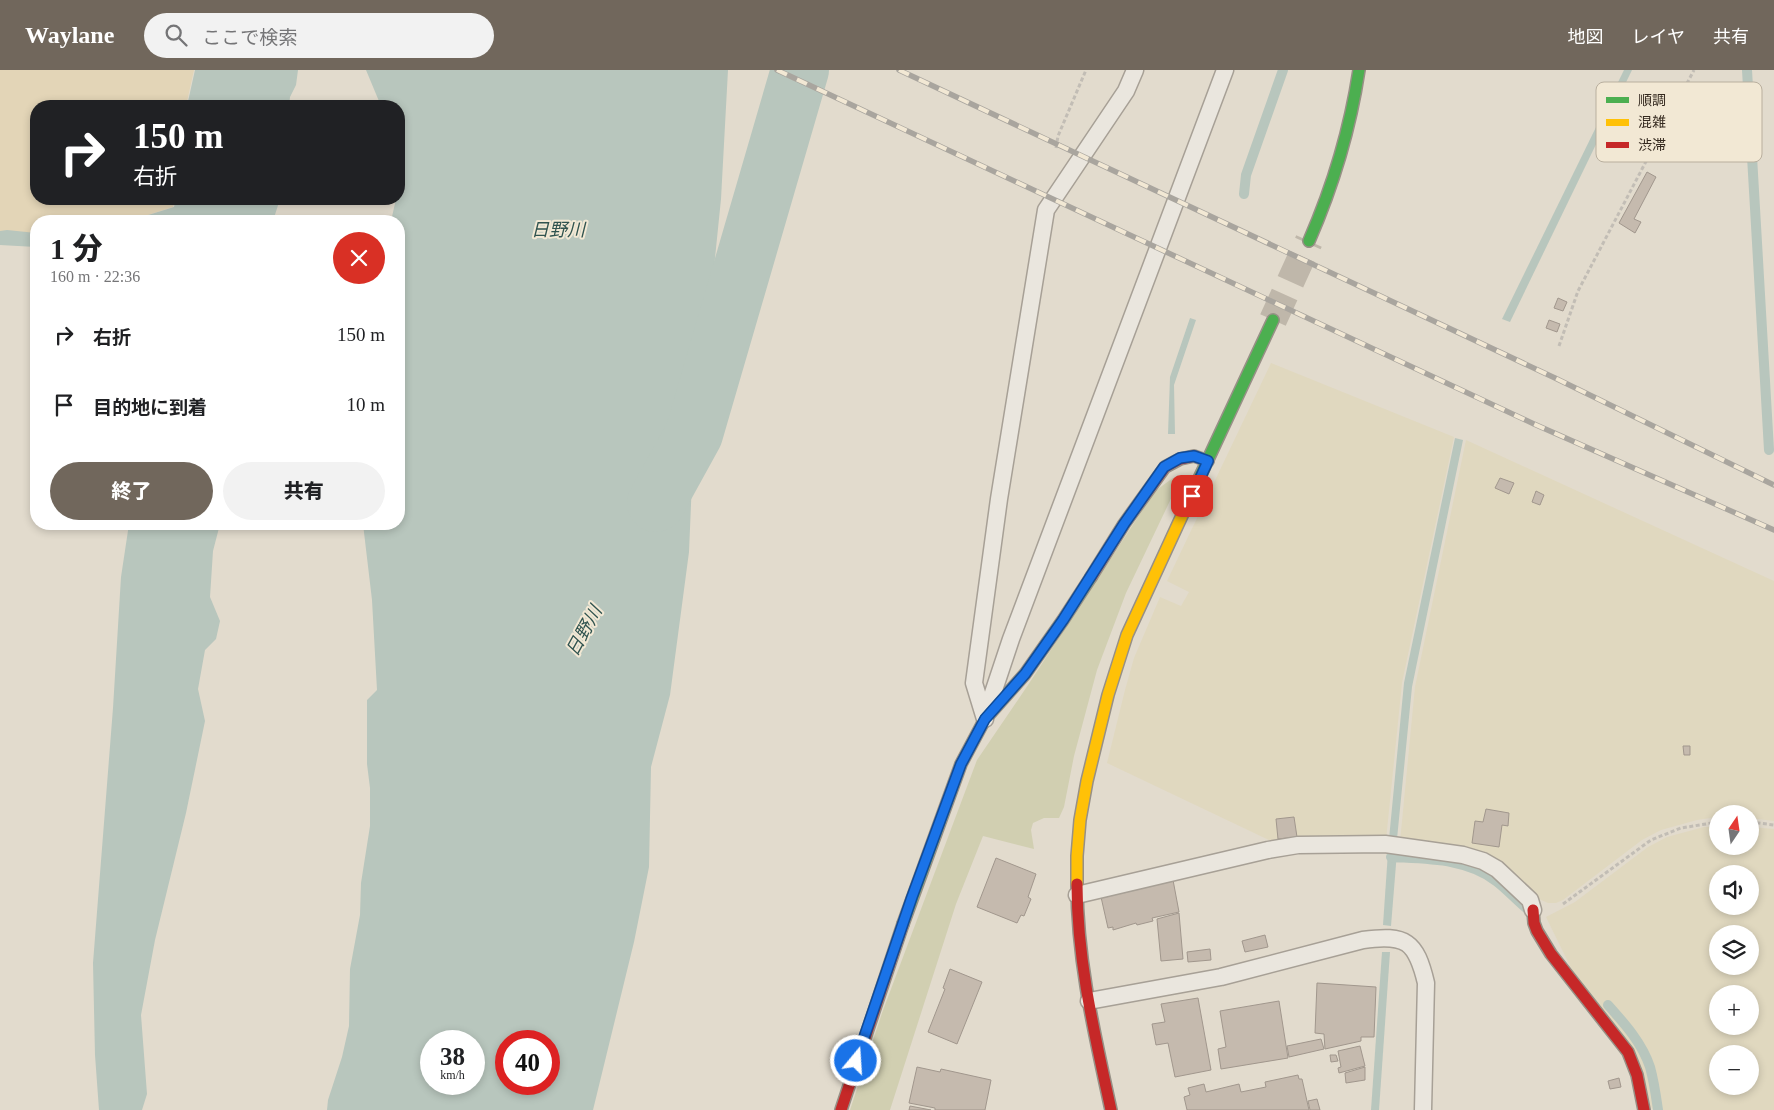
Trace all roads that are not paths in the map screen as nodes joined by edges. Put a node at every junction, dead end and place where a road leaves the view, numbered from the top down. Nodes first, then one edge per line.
1 (1135, 70) edge
2 (1225, 70) edge
3 (1359, 70) edge
4 (1309, 241) tunnel mouth
5 (1273, 320) tunnel mouth
6 (1208, 461) junction
7 (985, 719) junction
8 (1076, 895) junction
9 (1533, 910) joint
10 (1089, 1002) junction
11 (841, 1110) edge
12 (1111, 1110) edge
13 (1423, 1110) edge
14 (1644, 1110) edge

1 - 7 lane
2 - 7 lane
3 - 4 street
5 - 6 street
6 - 7 street
6 - 8 street
7 - 11 street
8 - 9 lane
8 - 10 street
9 - 14 street
10 - 12 street
10 - 13 lane

